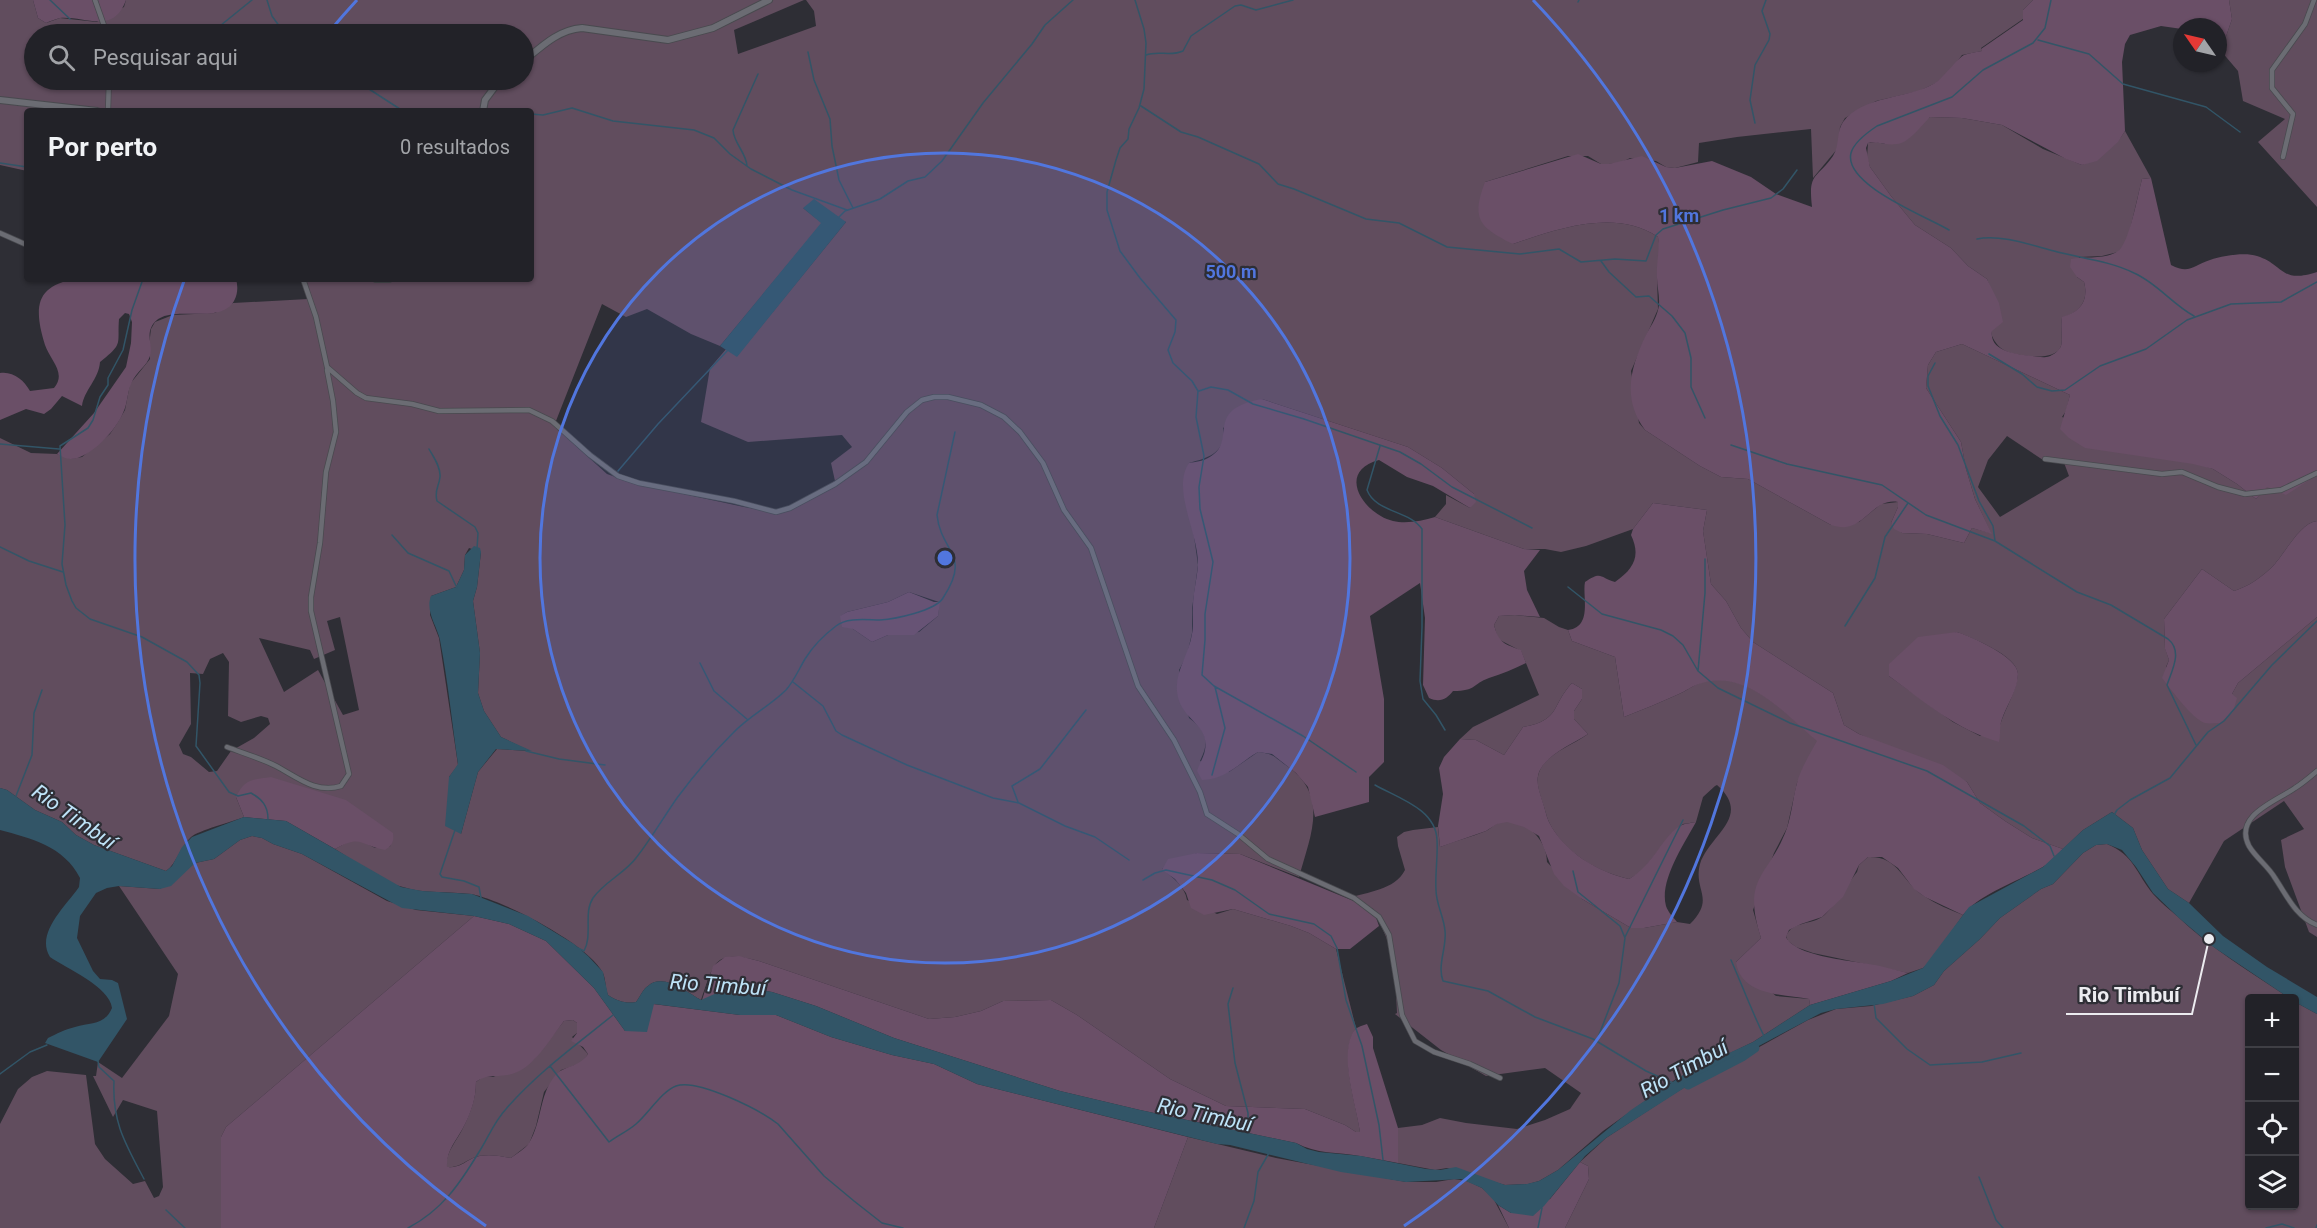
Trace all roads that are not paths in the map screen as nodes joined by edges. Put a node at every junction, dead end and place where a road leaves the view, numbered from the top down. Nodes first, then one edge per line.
1 (95, 0) edge
2 (769, 0) edge
3 (2314, 0) edge
4 (103, 24) edge
5 (534, 53) edge
6 (109, 90) edge
7 (492, 90) edge
8 (0, 100) edge
9 (71, 108) edge
10 (108, 108) edge
11 (484, 108) edge
12 (2283, 156) dead end
13 (0, 233) edge
14 (24, 244) edge
15 (304, 282) edge
16 (327, 367) junction
17 (2045, 459) dead end
18 (2317, 473) edge
19 (227, 747) dead end
20 (2317, 771) edge
21 (2317, 926) edge
22 (1500, 1078) dead end

1 - 4 street
2 - 5 street
3 - 12 street
6 - 10 street
7 - 11 street
8 - 9 street
13 - 14 street
15 - 16 street
16 - 19 street
16 - 22 street
17 - 18 street
20 - 21 street

